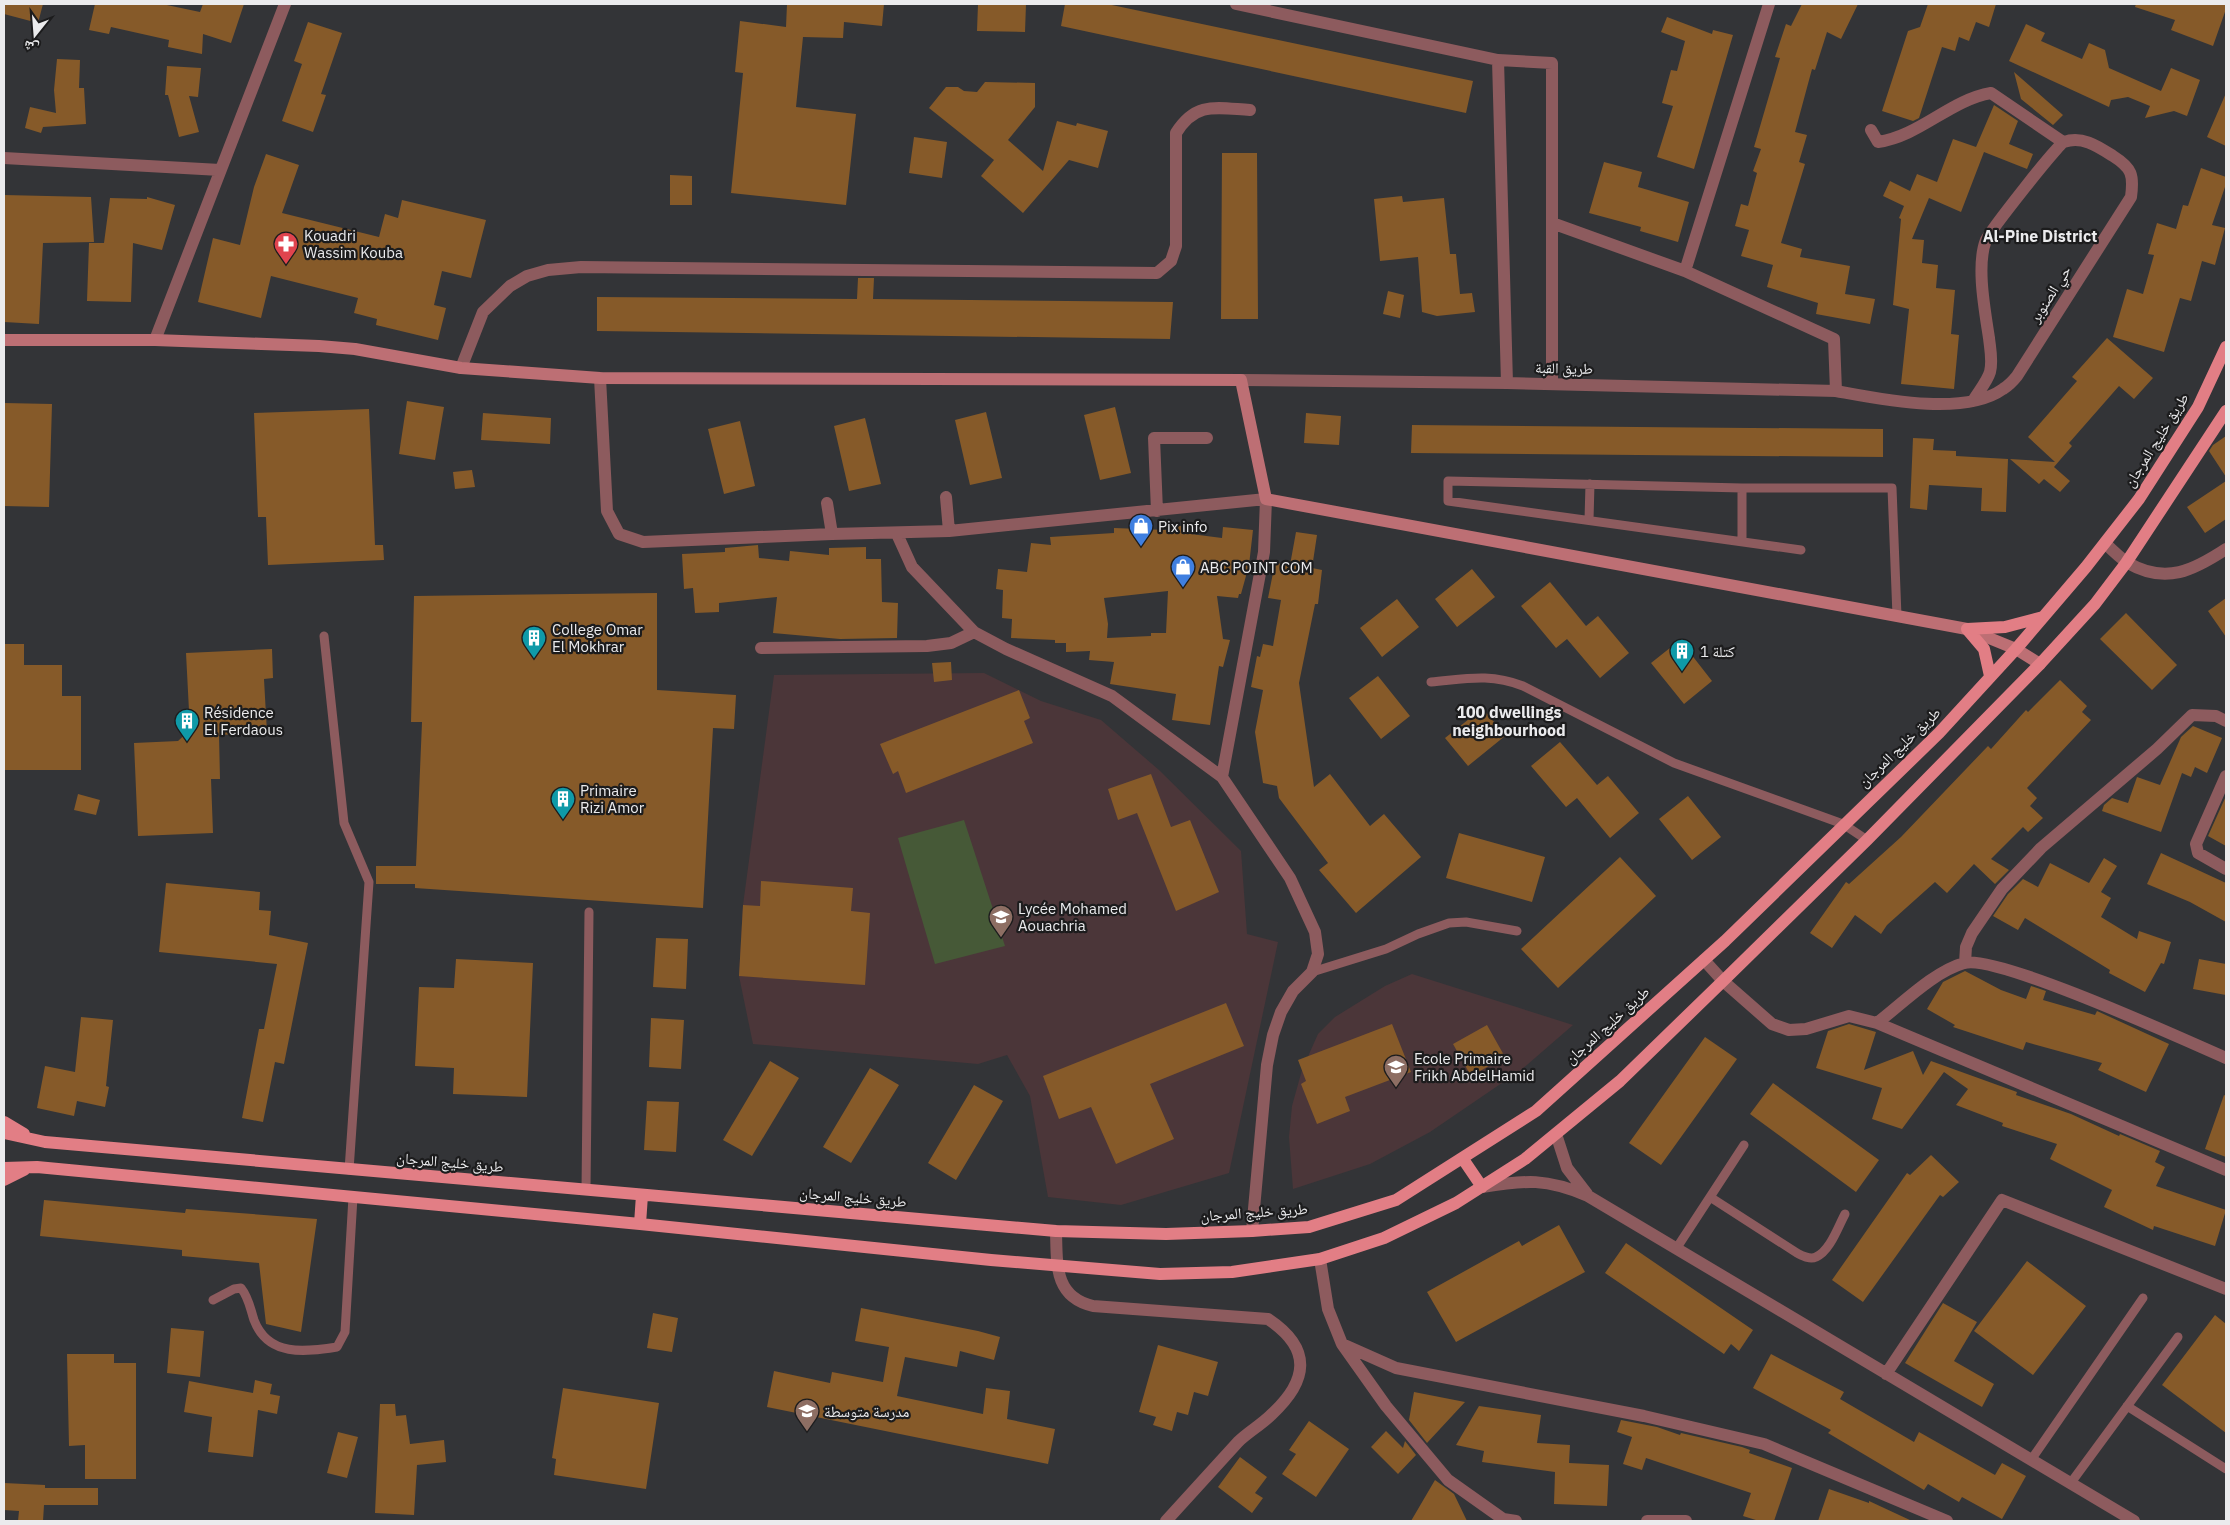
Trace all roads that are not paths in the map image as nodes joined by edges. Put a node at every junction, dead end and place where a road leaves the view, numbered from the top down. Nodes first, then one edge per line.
1 (285, 4) edge
2 (1236, 4) edge
3 (1769, 4) edge
4 (1498, 60) junction
5 (1250, 110) dead end
6 (1870, 130) dead end
7 (2063, 142) junction
8 (4, 158) edge
9 (220, 170) junction
10 (1552, 223) junction
11 (1685, 271) junction
12 (4, 340) edge
13 (155, 340) junction
14 (2226, 347) edge
15 (461, 368) junction
16 (600, 378) junction
17 (1241, 380) junction
18 (1507, 383) junction
19 (1552, 384) junction
20 (1836, 391) junction
21 (1886, 400) joint
22 (1973, 401) junction
23 (2226, 411) edge
24 (1208, 438) dead end
25 (1590, 484) junction
26 (1742, 488) junction
27 (946, 497) dead end
28 (1266, 499) junction
29 (827, 503) dead end
30 (1157, 511) junction
31 (1589, 520) junction
32 (949, 531) junction
33 (832, 534) junction
34 (897, 534) junction
35 (1742, 541) junction
36 (2104, 543) junction
37 (2226, 549) edge
38 (1801, 550) dead end
39 (2126, 562) junction
40 (1897, 616) junction
41 (2043, 618) junction
42 (1967, 629) junction
43 (974, 632) junction
44 (324, 636) dead end
45 (761, 648) dead end
46 (2016, 649) junction
47 (2040, 664) junction
48 (1990, 676) junction
49 (1431, 682) dead end
50 (2226, 721) edge
51 (2226, 776) edge
52 (1222, 777) junction
53 (1843, 824) junction
54 (1867, 840) junction
55 (2226, 869) edge
56 (589, 912) dead end
57 (1517, 931) dead end
58 (1704, 960) junction
59 (1965, 963) junction
60 (1312, 972) junction
61 (1724, 981) junction
62 (1877, 1023) junction
63 (2226, 1058) edge
64 (4, 1122) edge
65 (4, 1133) edge
66 (1556, 1134) junction
67 (45, 1142) junction
68 (1744, 1145) dead end
69 (1464, 1159) junction
70 (37, 1167) junction
71 (4, 1168) edge
72 (349, 1170) junction
73 (2226, 1170) edge
74 (4, 1180) edge
75 (1482, 1187) junction
76 (586, 1190) junction
77 (642, 1195) junction
78 (1588, 1196) junction
79 (353, 1197) junction
80 (1710, 1197) junction
81 (1845, 1214) dead end
82 (640, 1224) junction
83 (1056, 1231) junction
84 (1252, 1232) junction
85 (1676, 1249) junction
86 (1320, 1259) junction
87 (1057, 1265) junction
88 (2226, 1290) edge
89 (2144, 1298) dead end
90 (213, 1300) dead end
91 (2178, 1337) dead end
92 (1342, 1344) junction
93 (1886, 1374) junction
94 (2127, 1406) junction
95 (2031, 1460) junction
96 (2226, 1469) edge
97 (2070, 1484) junction
98 (1507, 1520) edge
99 (1166, 1521) edge
100 (1647, 1521) edge
101 (1686, 1521) edge
102 (1947, 1521) edge
103 (2134, 1521) edge

1 - 9 street
2 - 4 street
3 - 11 street
4 - 10 street
4 - 18 street
5 - 15 street
6 - 7 street
7 - 22 street
7 - 22 street, حي الصنوبر
8 - 9 street
9 - 13 street
10 - 11 street
10 - 19 street
11 - 20 street
12 - 13 street
13 - 15 street
14 - 36 main road, طريق خليج المرجان
15 - 16 street
16 - 17 street
16 - 33 street
17 - 18 street, طريق القبة
17 - 28 street
18 - 19 street, طريق القبة
19 - 20 street, طريق القبة
20 - 21 street, طريق القبة
21 - 22 street, حي الصنوبر
23 - 39 main road
24 - 30 street
25 - 26 lane
25 - 31 lane
25 - 31 lane
26 - 35 lane
26 - 40 lane
27 - 32 street
28 - 30 street
28 - 40 street
28 - 52 street
29 - 33 street
30 - 32 street
31 - 35 lane
32 - 34 street
33 - 34 street
34 - 43 street
35 - 38 lane
36 - 39 street
36 - 41 main road, طريق خليج المرجان
37 - 39 street
39 - 47 main road
40 - 42 street
41 - 42 main road
41 - 46 main road, طريق خليج المرجان
42 - 46 street
42 - 48 main road
43 - 45 street
43 - 52 street
44 - 72 lane
46 - 47 street
46 - 48 main road, طريق خليج المرجان
47 - 54 main road
48 - 53 main road, طريق خليج المرجان
49 - 53 lane
50 - 59 street
51 - 55 street
52 - 60 street
53 - 54 lane
53 - 58 main road, طريق خليج المرجان
54 - 61 main road
56 - 76 lane
57 - 60 lane
58 - 61 street
58 - 69 main road, طريق خليج المرجان
59 - 62 street
59 - 63 street
60 - 84 street
61 - 62 street
61 - 66 main road
62 - 73 street
64 - 67 main road
65 - 67 main road, طريق خليج المرجان
66 - 75 main road
66 - 78 street
67 - 72 main road, طريق خليج المرجان
68 - 80 lane
69 - 75 main road
69 - 84 main road, طريق خليج المرجان
70 - 71 main road
70 - 74 main road
70 - 79 main road
72 - 76 main road, طريق خليج المرجان
75 - 78 street
75 - 86 main road
76 - 77 main road, طريق خليج المرجان
77 - 82 main road
77 - 83 main road, طريق خليج المرجان
78 - 85 street
79 - 82 main road
79 - 90 lane
80 - 81 lane
80 - 85 lane
82 - 87 main road
83 - 84 main road, طريق خليج المرجان
83 - 87 street
85 - 93 street
86 - 87 main road
86 - 92 street
87 - 99 street
88 - 93 street
89 - 95 lane
91 - 94 lane
92 - 98 street
92 - 102 street
93 - 95 street
94 - 96 lane
94 - 97 lane
95 - 97 street
97 - 103 street
100 - 101 street

